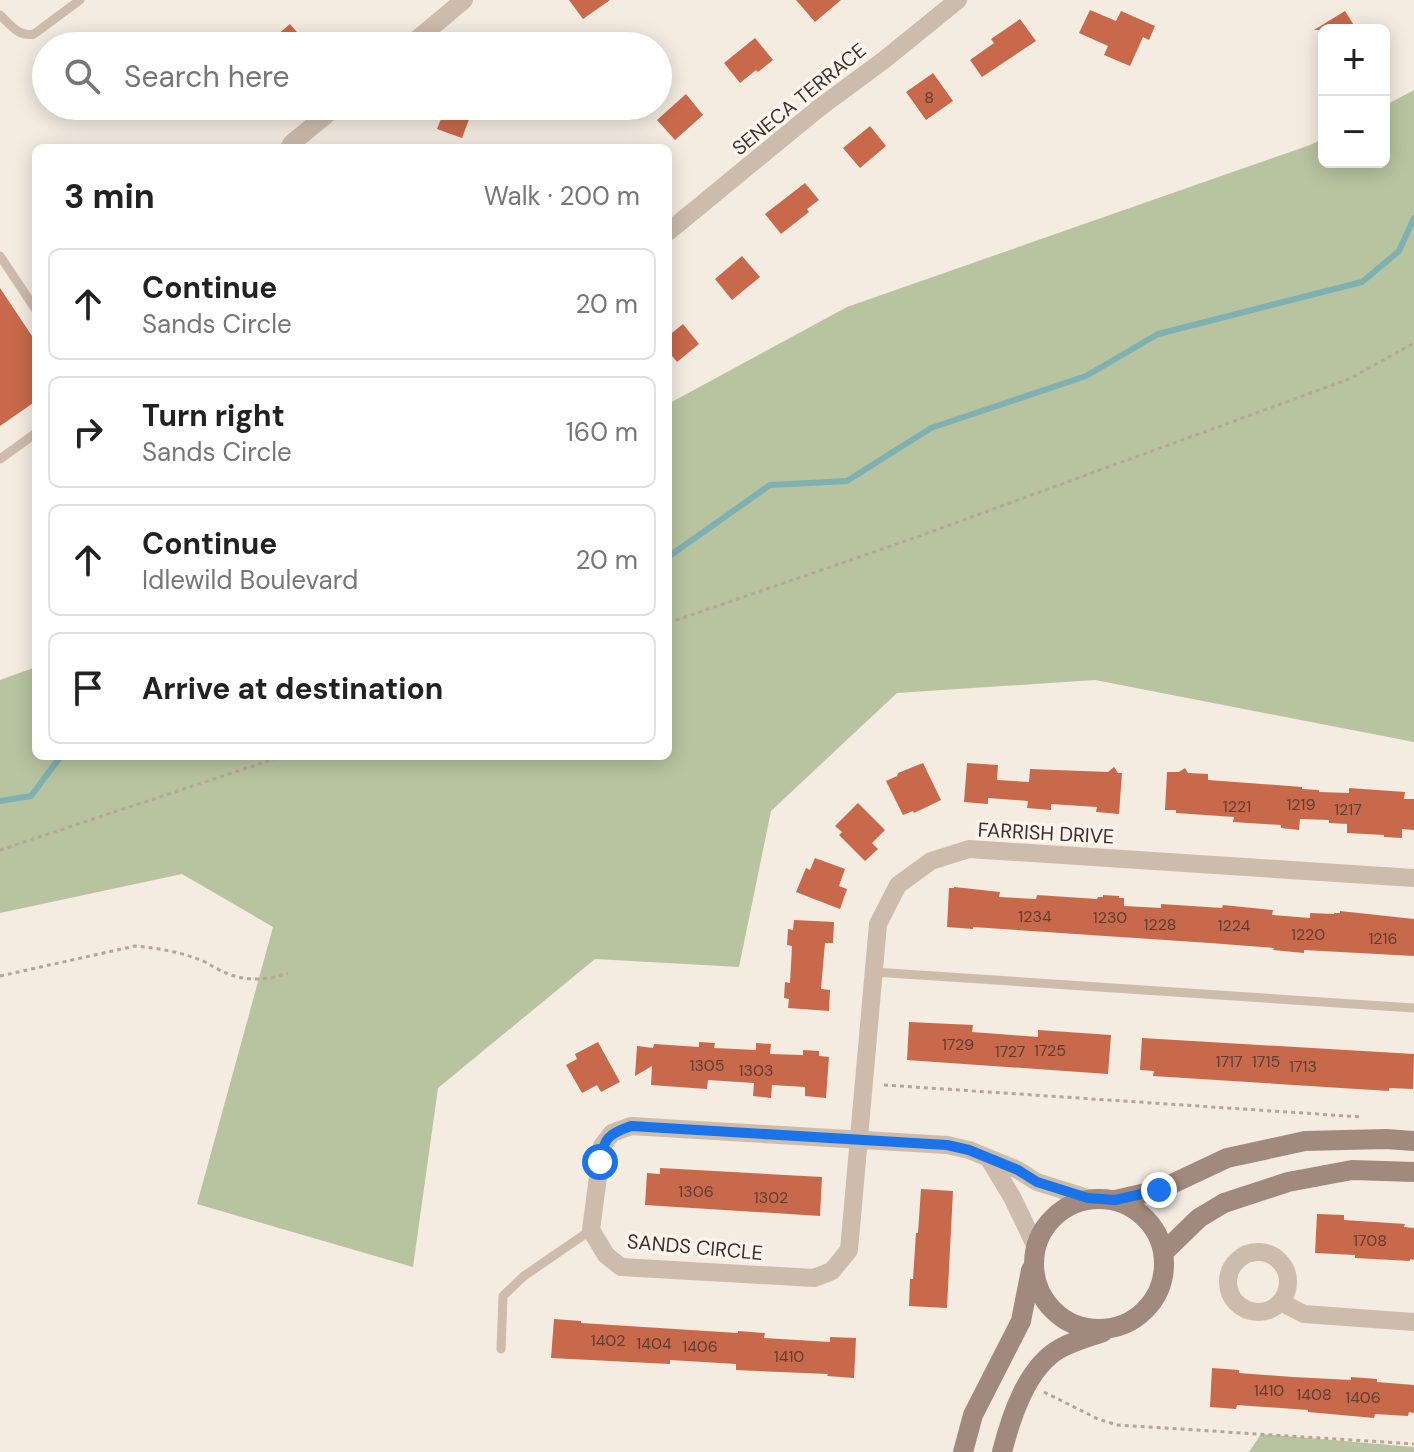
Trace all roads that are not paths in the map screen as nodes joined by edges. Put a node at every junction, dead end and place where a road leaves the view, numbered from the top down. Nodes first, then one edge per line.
1 (80, 0) edge
2 (464, 0) edge
3 (958, 0) edge
4 (0, 15) edge
5 (37, 32) edge
6 (426, 32) edge
7 (32, 34) edge
8 (320, 120) edge
9 (291, 144) edge
10 (672, 229) edge
11 (0, 256) edge
12 (32, 304) edge
13 (32, 436) edge
14 (0, 459) edge
15 (1414, 878) edge
16 (874, 972) junction
17 (1414, 1008) edge
18 (858, 1141) junction
19 (1414, 1141) edge
20 (989, 1159) junction
21 (1414, 1172) edge
22 (1088, 1198) junction
23 (1115, 1200) junction
24 (591, 1230) junction
25 (1164, 1252) junction
26 (1034, 1253) junction
27 (1280, 1302) dead end
28 (1414, 1322) edge
29 (1114, 1328) junction
30 (501, 1349) dead end
31 (963, 1452) edge
32 (1002, 1452) edge

1 - 5 lane
2 - 6 street
3 - 10 street, SENECA TERRACE
4 - 7 lane
8 - 9 street
11 - 12 lane
13 - 14 lane
15 - 16 street, FARRISH DRIVE
16 - 17 lane
16 - 18 street, FARRISH DRIVE
18 - 20 street
18 - 24 street
18 - 24 street, SANDS CIRCLE
19 - 23 street
20 - 22 street
20 - 26 street
21 - 25 street
22 - 23 street
22 - 26 street
23 - 25 street
24 - 30 lane
25 - 29 street
26 - 29 street
26 - 31 street
27 - 28 street
29 - 32 street

